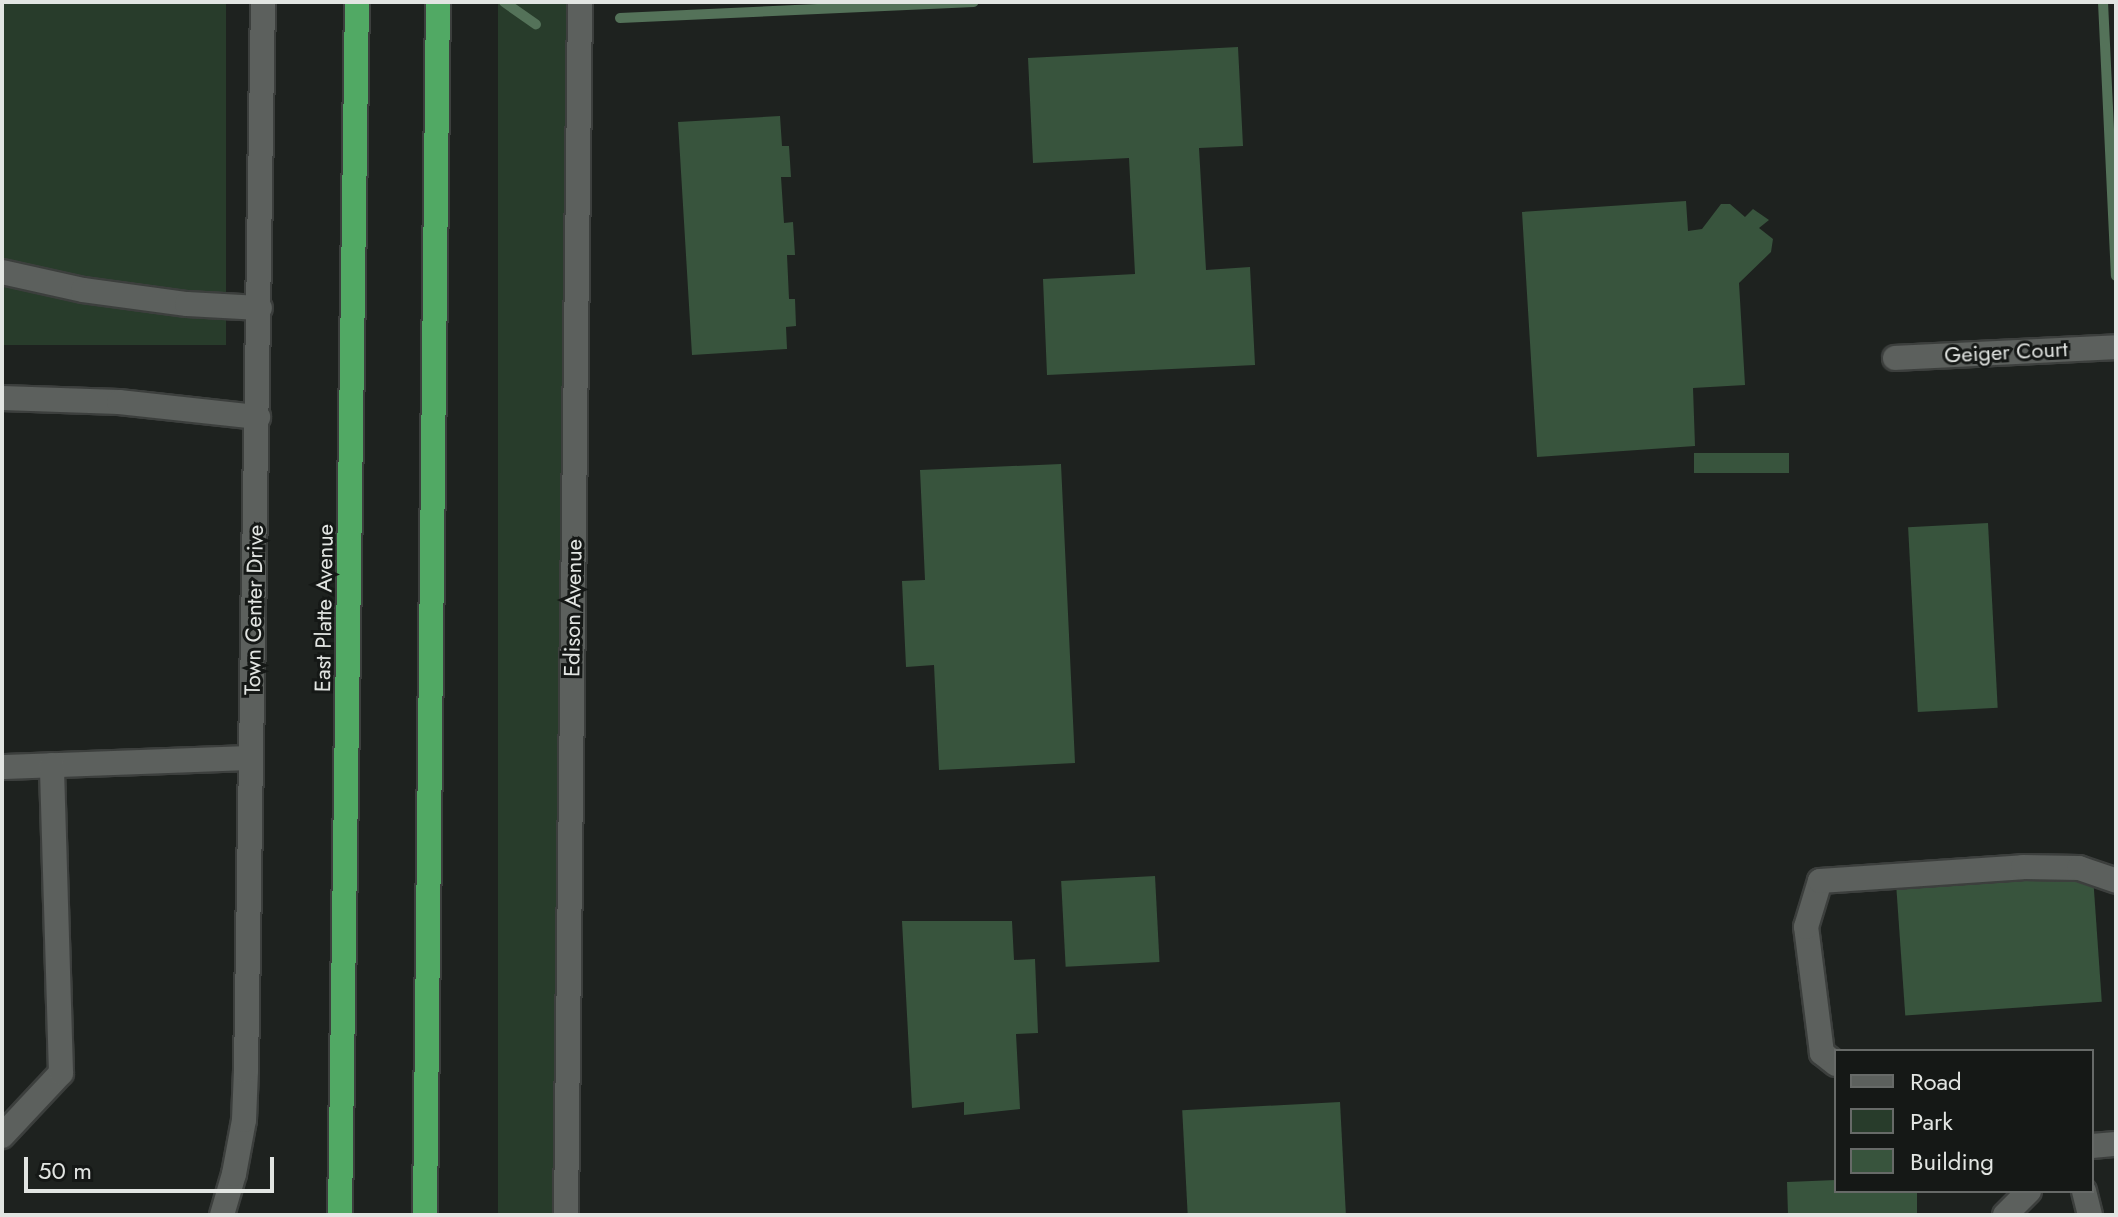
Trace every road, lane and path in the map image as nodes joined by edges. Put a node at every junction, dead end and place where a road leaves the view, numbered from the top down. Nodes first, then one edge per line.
1 (263, 2) edge
2 (357, 2) edge
3 (438, 2) edge
4 (580, 2) edge
5 (2, 272) edge
6 (260, 308) junction
7 (2116, 347) edge
8 (1895, 358) dead end
9 (2, 398) edge
10 (258, 417) junction
11 (251, 758) junction
12 (52, 765) junction
13 (2, 767) edge
14 (2116, 881) edge
15 (1834, 1062) edge
16 (2, 1136) edge
17 (2116, 1144) edge
18 (2094, 1146) edge
19 (2027, 1193) edge
20 (2084, 1193) edge
21 (222, 1215) edge
22 (340, 1215) edge
23 (425, 1215) edge
24 (566, 1215) edge
25 (2005, 1215) edge
26 (2090, 1215) edge

1 - 6 street, Town Center Drive
2 - 22 highway, East Platte Avenue
3 - 23 highway
4 - 24 street, Edison Avenue
5 - 6 street
6 - 10 street, Town Center Drive
7 - 8 street, Geiger Court
9 - 10 street
10 - 11 street, Town Center Drive
11 - 12 street
11 - 21 street, Town Center Drive
12 - 13 street
12 - 16 street
14 - 15 street
17 - 18 street
19 - 25 street
20 - 26 street

